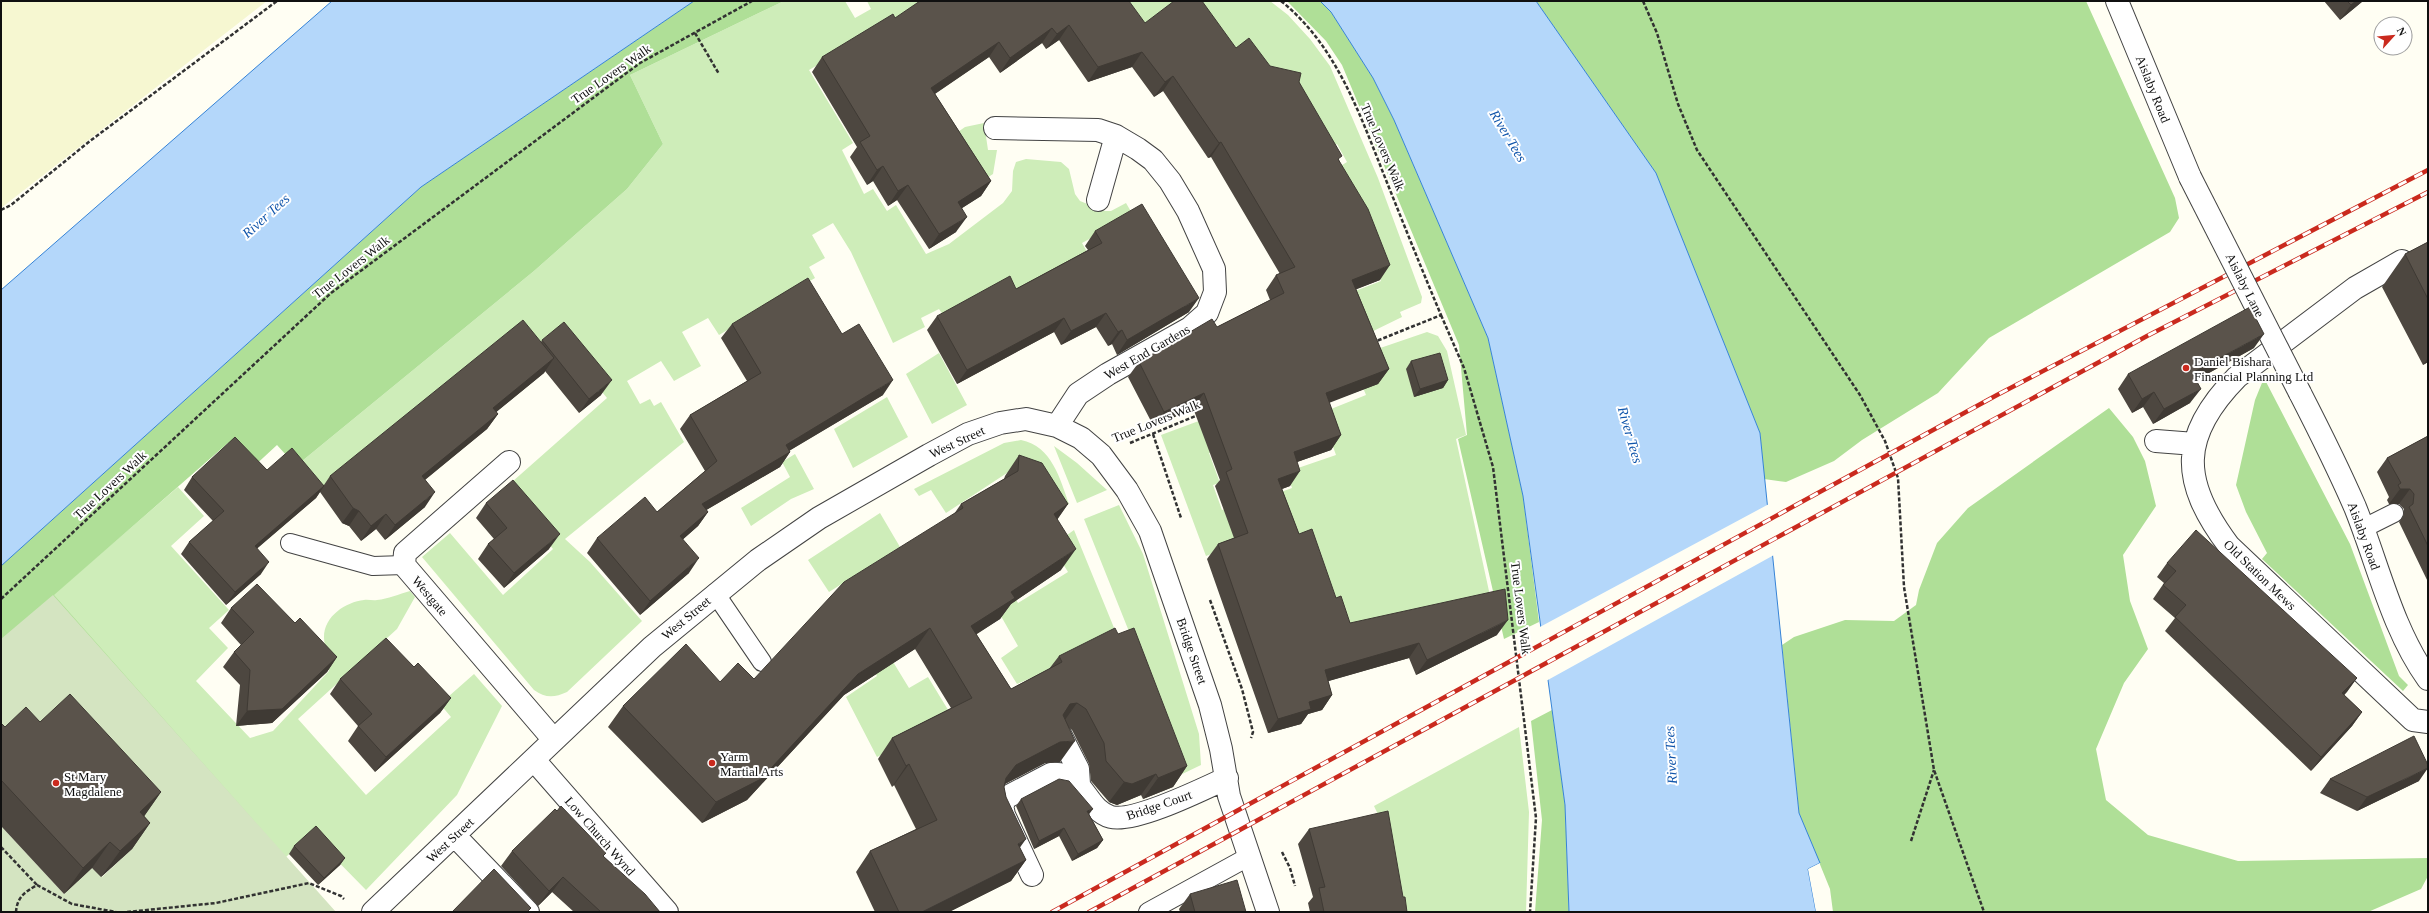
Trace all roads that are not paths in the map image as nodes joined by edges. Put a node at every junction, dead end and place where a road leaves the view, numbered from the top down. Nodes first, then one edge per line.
1 (2117, 1) edge
2 (995, 128) dead end
3 (1116, 136) junction
4 (2190, 178) joint
5 (1098, 200) dead end
6 (2408, 258) edge
7 (2300, 393) joint
8 (1057, 426) junction
9 (2156, 441) dead end
10 (2195, 444) junction
11 (508, 462) dead end
12 (2394, 513) dead end
13 (2362, 529) junction
14 (290, 543) dead end
15 (404, 565) junction
16 (715, 593) junction
17 (762, 662) dead end
18 (2428, 679) edge
19 (2428, 722) edge
20 (1061, 736) edge
21 (554, 740) junction
22 (534, 760) junction
23 (1227, 778) junction
24 (1079, 784) junction
25 (454, 836) junction
26 (1250, 856) junction
27 (1032, 875) dead end
28 (373, 912) edge
29 (528, 912) edge
30 (667, 912) edge
31 (1148, 912) edge
32 (1268, 912) edge

1 - 4 street, Aislaby Road
2 - 3 street, West End Gardens
3 - 5 street
3 - 8 street, West End Gardens
4 - 7 street, Aislaby Lane, bridge
6 - 10 street, Old Station Mews
7 - 13 street, Aislaby Road
8 - 16 street, West Street
8 - 23 street, Bridge Street
9 - 10 street
10 - 19 street, Old Station Mews
11 - 15 street, Westgate
12 - 13 lane
13 - 18 street, Aislaby Road
14 - 15 lane
15 - 21 street, Westgate
16 - 17 lane
16 - 21 street, West Street
20 - 24 street, Bridge Court
21 - 22 street, West Street
22 - 25 street, West Street
22 - 30 street, Low Church Wynd
23 - 24 street, Bridge Court
23 - 26 street, Bridge Street
24 - 27 street, Bridge Court
25 - 28 street, West Street
25 - 29 street
26 - 31 lane
26 - 32 street, Bridge Street

